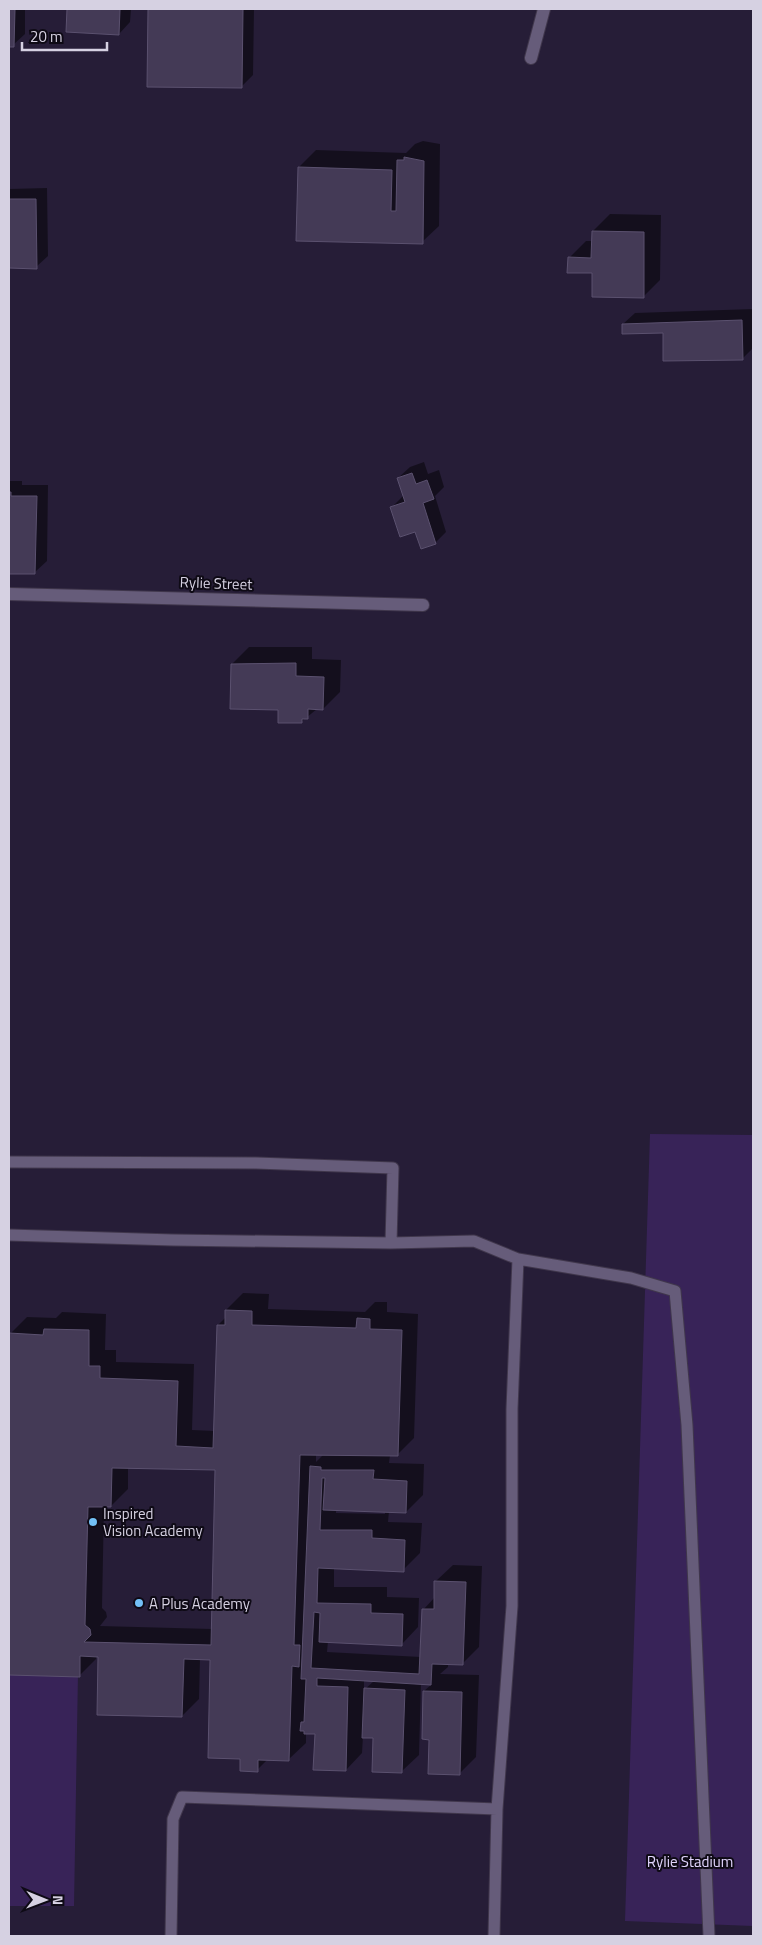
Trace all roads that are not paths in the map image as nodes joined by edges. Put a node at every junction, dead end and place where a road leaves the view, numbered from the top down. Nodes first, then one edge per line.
1 (544, 9) edge
2 (531, 58) dead end
3 (9, 594) edge
4 (423, 605) dead end
5 (9, 1162) edge
6 (9, 1235) edge
7 (391, 1243) junction
8 (518, 1258) junction
9 (497, 1809) junction
10 (171, 1936) edge
11 (494, 1936) edge
12 (709, 1936) edge

1 - 2 street
3 - 4 street, Rylie Street
5 - 7 lane
6 - 7 lane
7 - 8 lane
8 - 9 lane
8 - 12 lane
9 - 10 lane
9 - 11 lane

